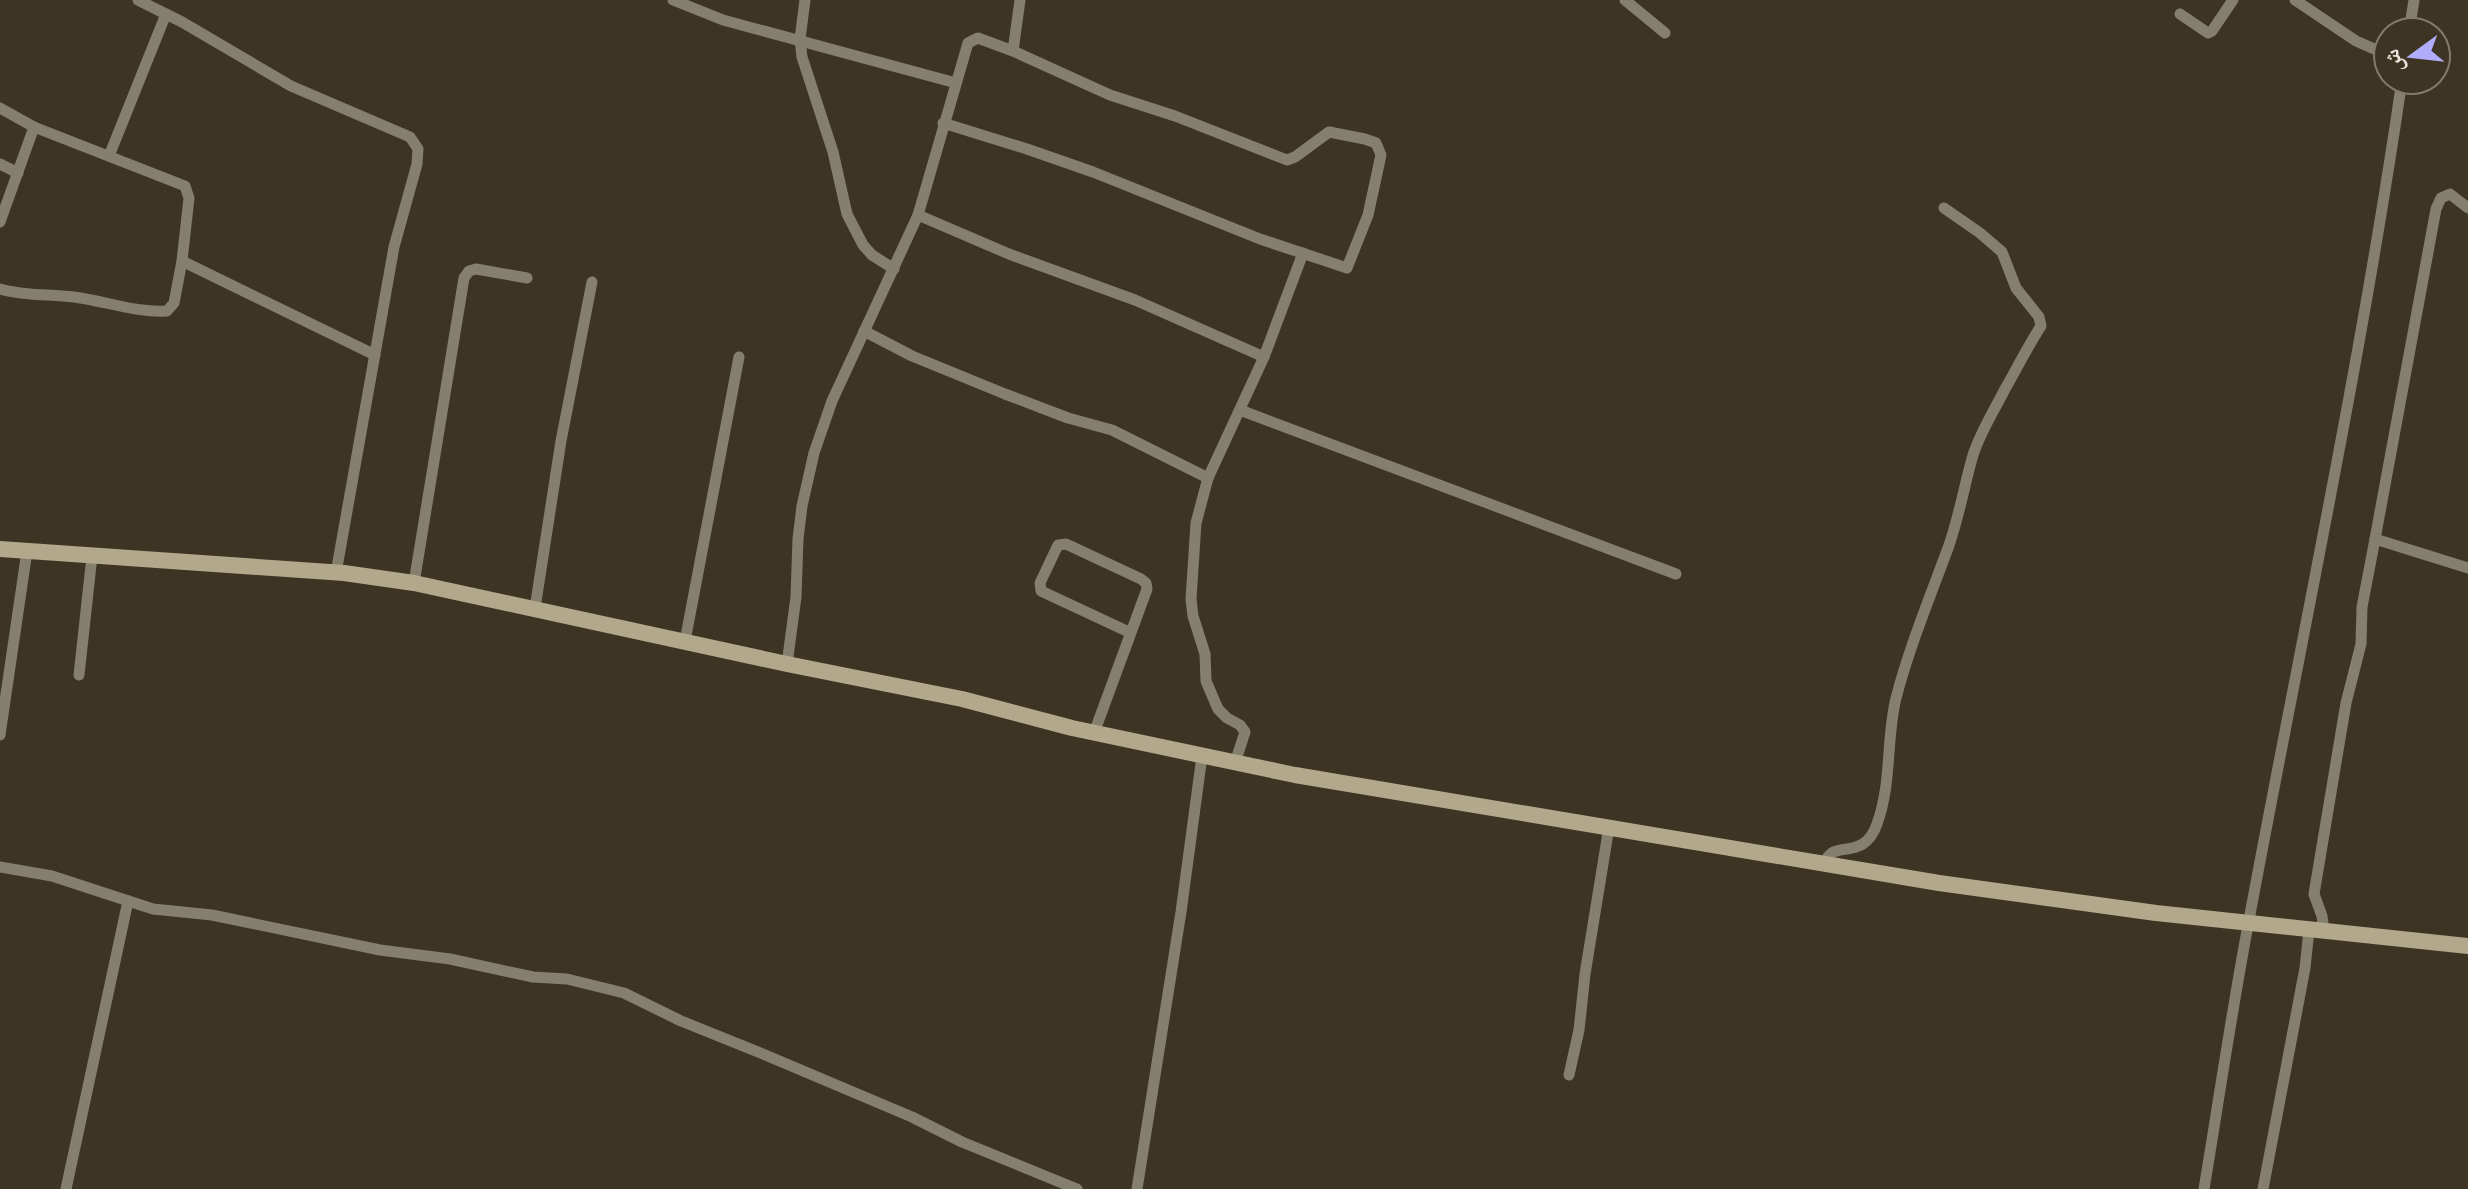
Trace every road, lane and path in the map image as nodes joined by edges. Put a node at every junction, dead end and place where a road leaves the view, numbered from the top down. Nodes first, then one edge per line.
1 (138, 0) edge
2 (673, 0) edge
3 (805, 0) edge
4 (1020, 0) edge
5 (1625, 0) edge
6 (2233, 0) edge
7 (2295, 0) edge
8 (166, 14) junction
9 (2180, 14) dead end
10 (1665, 33) dead end
11 (800, 39) junction
12 (2372, 48) edge
13 (1013, 51) junction
14 (956, 83) junction
15 (2400, 96) edge
16 (0, 108) edge
17 (943, 123) junction
18 (34, 127) junction
19 (109, 156) junction
20 (0, 164) edge
21 (18, 173) junction
22 (1944, 208) dead end
23 (2468, 208) edge
24 (918, 215) junction
25 (0, 222) edge
26 (1303, 253) junction
27 (182, 261) junction
28 (894, 269) junction
29 (527, 278) dead end
30 (592, 282) dead end
31 (0, 289) edge
32 (864, 331) junction
33 (375, 355) junction
34 (739, 357) dead end
35 (1264, 357) junction
36 (1240, 410) junction
37 (1208, 478) junction
38 (2375, 539) junction
39 (0, 549) edge
40 (27, 551) junction
41 (92, 556) junction
42 (2468, 568) edge
43 (336, 573) junction
44 (1676, 574) dead end
45 (414, 583) junction
46 (535, 608) junction
47 (1131, 633) junction
48 (685, 641) junction
49 (787, 664) junction
50 (79, 675) dead end
51 (1094, 733) junction
52 (0, 735) edge
53 (1202, 756) junction
54 (1235, 763) junction
55 (1609, 827) junction
56 (1825, 864) junction
57 (0, 867) edge
58 (128, 901) junction
59 (2249, 923) junction
60 (2316, 931) junction
61 (2468, 946) edge
62 (1569, 1075) dead end
63 (66, 1189) edge
64 (1077, 1189) edge
65 (1137, 1189) edge
66 (2204, 1189) edge
67 (2263, 1189) edge

1 - 8 street
2 - 11 street
3 - 11 street
4 - 13 street
5 - 10 street
6 - 9 street
7 - 12 street
8 - 19 street
8 - 33 street
11 - 14 street
11 - 28 street
13 - 14 street
13 - 26 street
14 - 17 street
15 - 59 street
16 - 18 street
17 - 24 street
17 - 26 street
18 - 19 street
18 - 21 street
19 - 27 street
20 - 21 street
21 - 25 street
22 - 56 street
23 - 38 street
24 - 28 street
24 - 35 street
26 - 35 street
27 - 31 street
27 - 33 street
28 - 32 street
29 - 45 street
30 - 46 street
32 - 37 street
32 - 49 street
33 - 43 street
34 - 48 street
35 - 36 street
36 - 37 street
36 - 44 street
37 - 54 street
38 - 42 street
38 - 60 street
39 - 40 street
40 - 41 street
40 - 52 street
41 - 43 street
41 - 50 street
43 - 45 street
45 - 46 street
46 - 48 street
47 - 47 street
47 - 51 street
48 - 49 street
49 - 51 street
51 - 53 street
53 - 54 street
53 - 65 street
54 - 55 street
55 - 56 street
55 - 62 street
56 - 59 street
57 - 58 street
58 - 63 street
58 - 64 street
59 - 60 street
59 - 66 street
60 - 61 street
60 - 67 street

